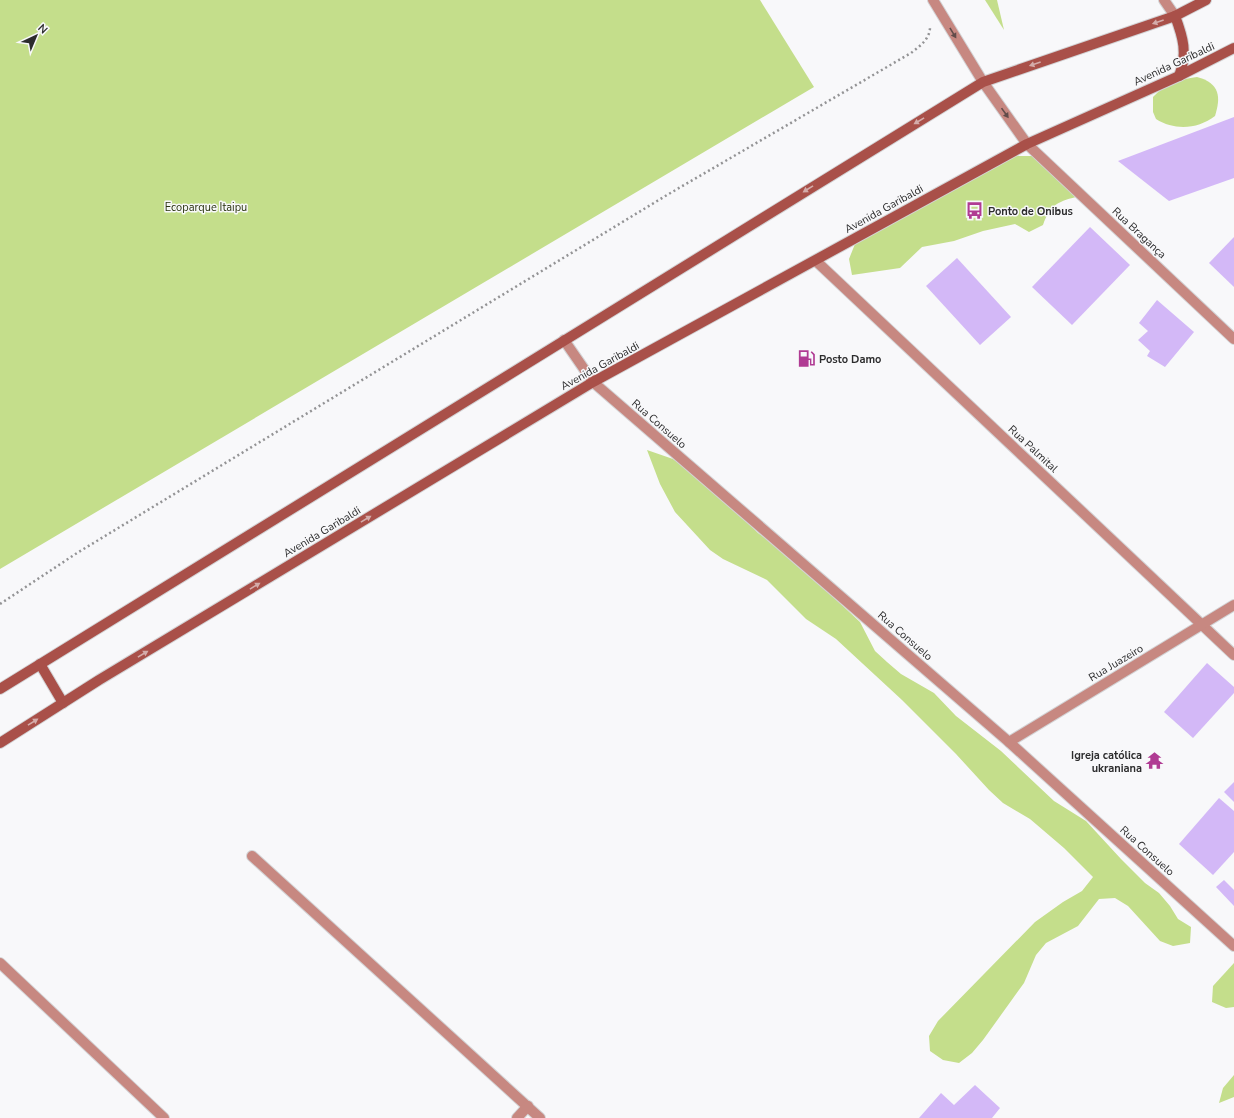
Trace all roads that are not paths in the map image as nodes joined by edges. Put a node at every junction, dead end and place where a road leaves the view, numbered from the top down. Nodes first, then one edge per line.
1 (933, 0) edge
2 (1164, 0) edge
3 (1206, 0) edge
4 (1175, 16) junction
5 (1233, 50) edge
6 (1179, 76) junction
7 (983, 82) junction
8 (1027, 144) junction
9 (816, 261) junction
10 (1234, 339) edge
11 (564, 340) junction
12 (593, 382) junction
13 (1234, 605) edge
14 (1202, 624) junction
15 (1234, 655) edge
16 (40, 664) junction
17 (0, 688) edge
18 (63, 703) junction
19 (1009, 742) junction
20 (0, 743) edge
21 (252, 856) dead end
22 (1234, 946) edge
23 (0, 963) edge
24 (528, 1106) junction
25 (164, 1118) edge
26 (517, 1118) edge
27 (540, 1118) edge

1 -> 7 street, Rua Bragança
2 - 4 street
3 - 4 main road
4 - 6 main road
4 -> 7 main road
5 - 6 main road, Avenida Garibaldi
6 - 8 main road, Avenida Garibaldi
7 -> 8 street, Rua Bragança
7 -> 11 main road
8 - 9 main road, Avenida Garibaldi
8 - 10 street, Rua Bragança
9 - 12 main road, Avenida Garibaldi
9 - 14 street, Rua Palmital
11 - 12 street, Rua Consuelo
11 - 16 main road
18 -> 12 main road, Avenida Garibaldi
12 - 19 street, Rua Consuelo
13 - 14 street, Rua Juazeiro
14 - 15 street, Rua Palmital
14 - 19 street, Rua Juazeiro
16 - 17 main road
16 - 18 main road
20 -> 18 main road, Avenida Garibaldi
19 - 22 street, Rua Consuelo
21 - 24 street
23 - 25 street
24 - 26 street
24 - 27 street

